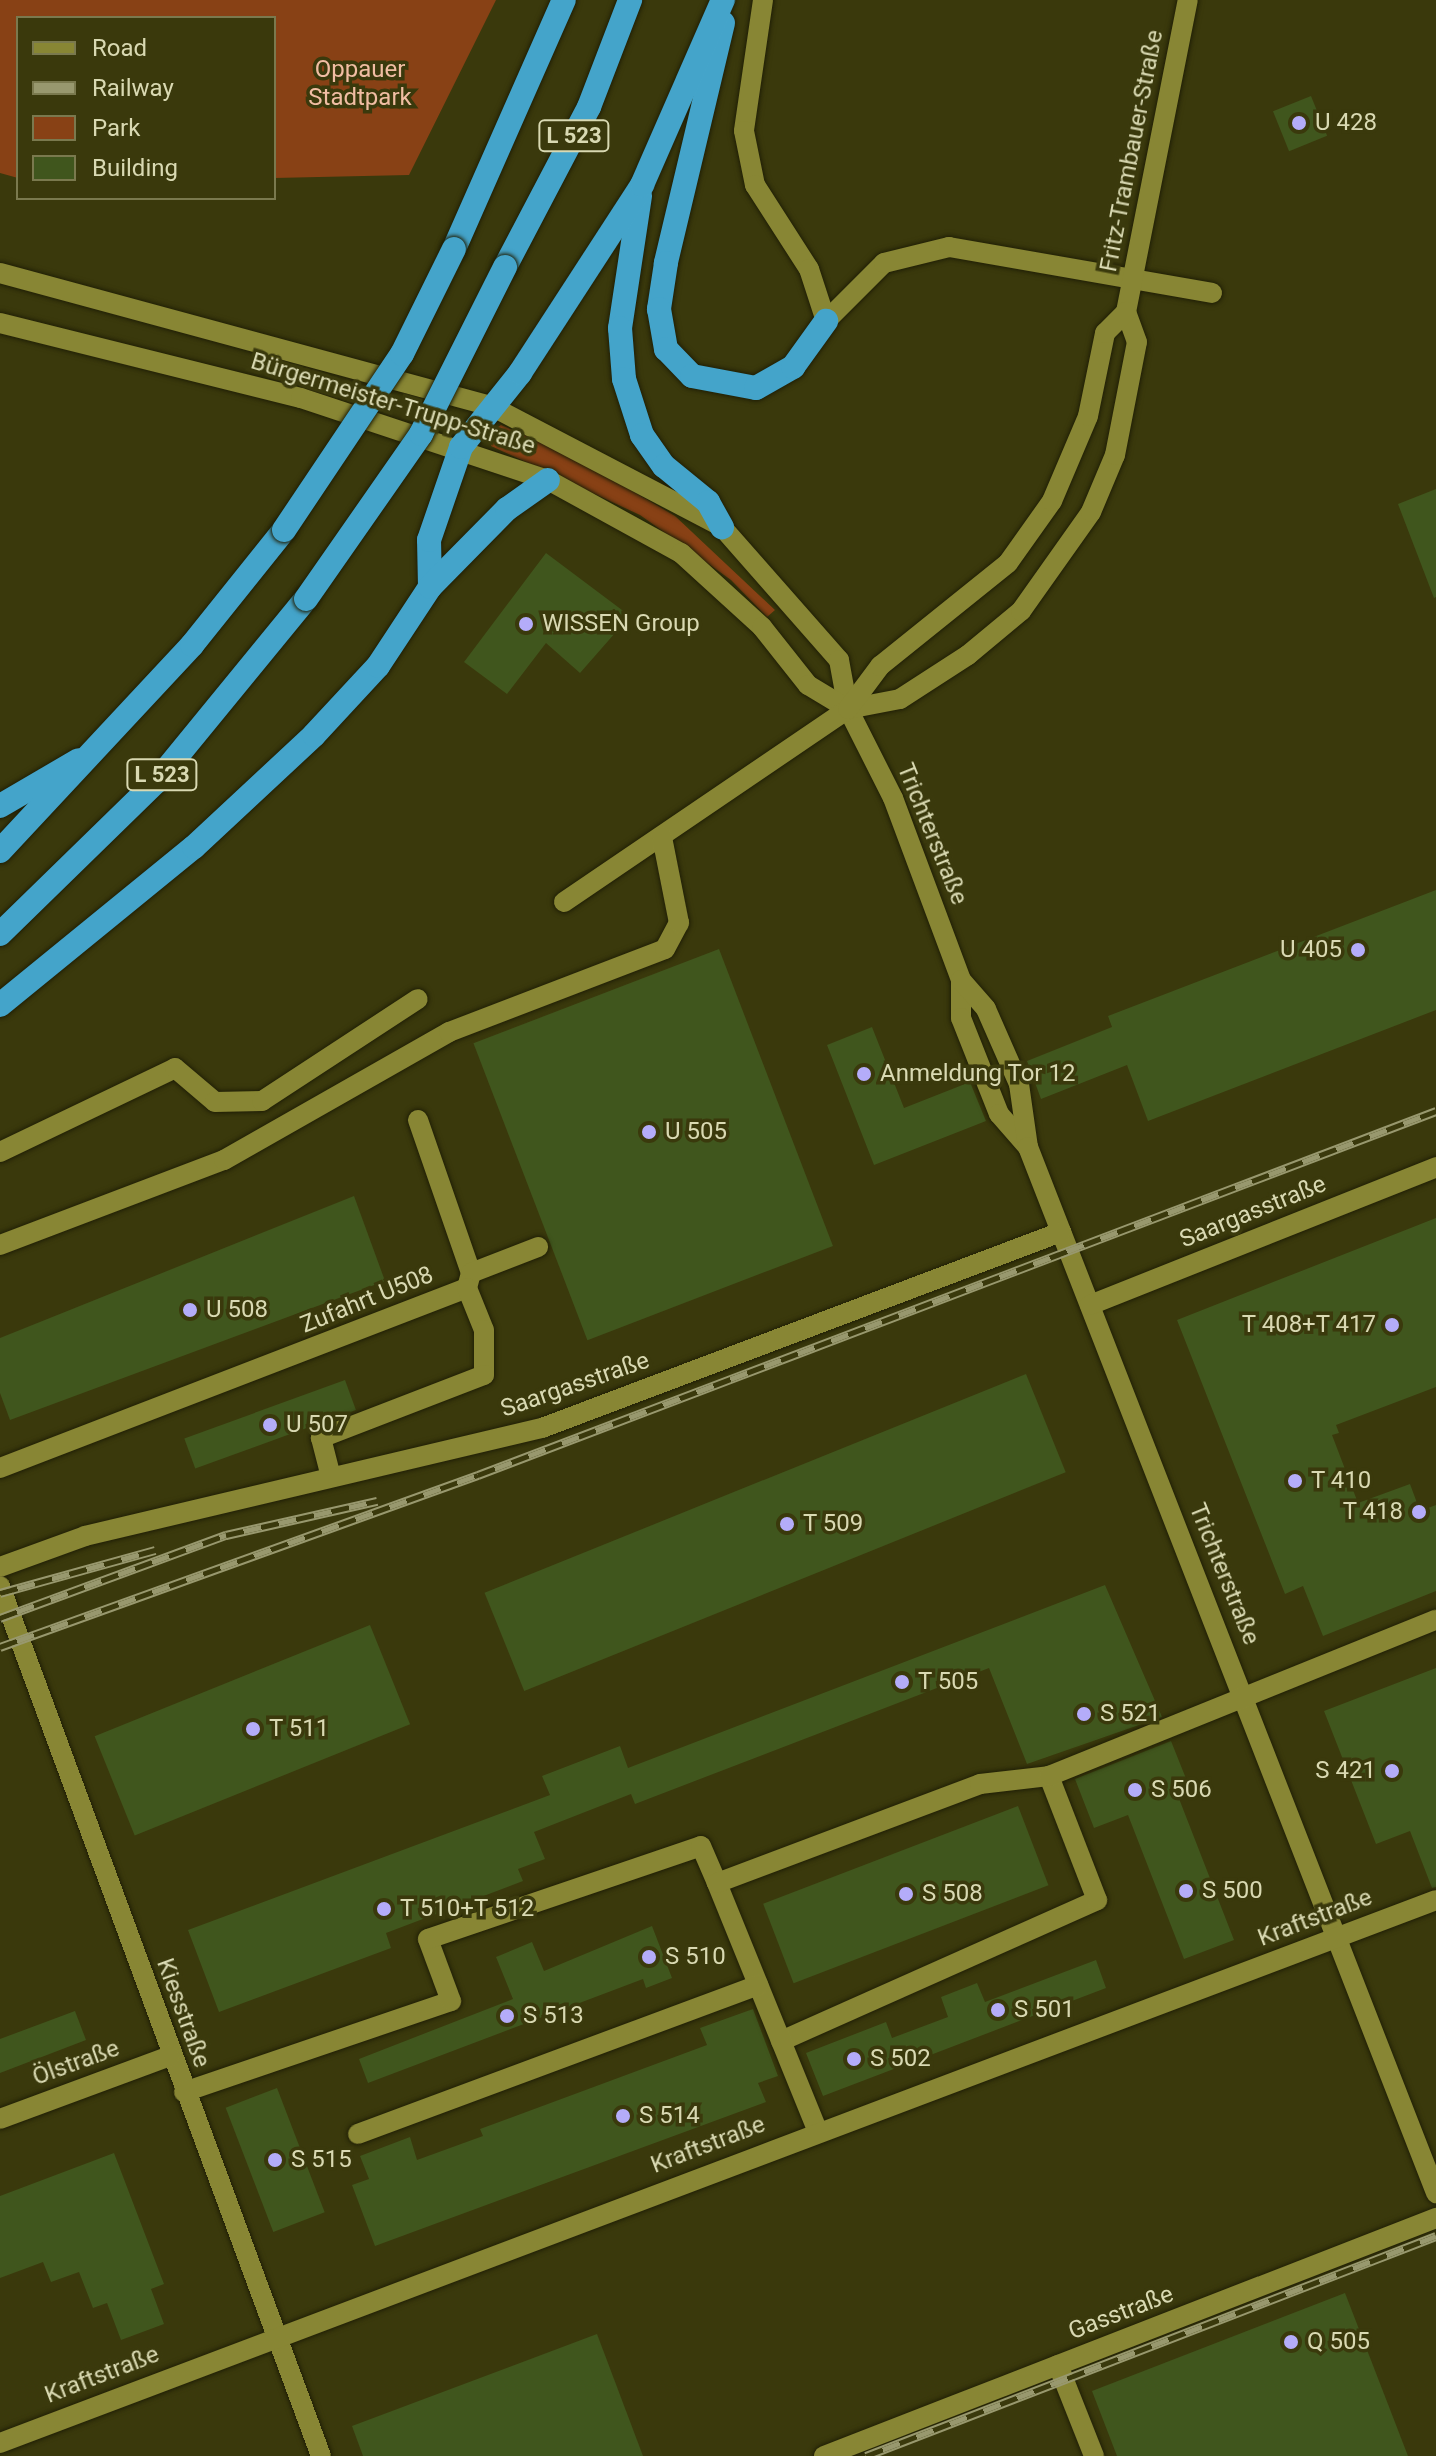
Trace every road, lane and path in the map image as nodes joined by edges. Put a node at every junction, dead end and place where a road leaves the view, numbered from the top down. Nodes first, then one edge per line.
1 (564, 0) edge
2 (630, 0) edge
3 (725, 0) edge
4 (763, 0) edge
5 (1188, 0) edge
6 (642, 185) junction
7 (0, 273) edge
8 (1133, 279) junction
9 (1212, 293) dead end
10 (1126, 312) junction
11 (826, 321) junction
12 (0, 323) edge
13 (491, 406) junction
14 (461, 447) junction
15 (548, 480) junction
16 (722, 527) junction
17 (430, 587) junction
18 (848, 709) junction
19 (95, 752) junction
20 (0, 806) edge
21 (662, 837) junction
22 (0, 851) edge
23 (564, 902) dead end
24 (0, 934) edge
25 (961, 980) junction
26 (418, 999) dead end
27 (0, 1005) edge
28 (418, 1120) dead end
29 (1028, 1147) junction
30 (0, 1152) edge
31 (1436, 1167) edge
32 (1061, 1232) junction
33 (0, 1245) edge
34 (538, 1247) dead end
35 (469, 1280) junction
36 (1090, 1305) junction
37 (0, 1468) edge
38 (331, 1477) junction
39 (0, 1567) edge
40 (0, 1586) edge
41 (1436, 1620) edge
42 (1244, 1696) junction
43 (1049, 1776) junction
44 (717, 1883) junction
45 (1436, 1900) edge
46 (1339, 1937) junction
47 (758, 1985) junction
48 (781, 2041) junction
49 (170, 2056) junction
50 (184, 2092) junction
51 (0, 2119) edge
52 (818, 2132) junction
53 (358, 2134) dead end
54 (1436, 2193) edge
55 (1436, 2218) edge
56 (275, 2336) junction
57 (1058, 2365) junction
58 (0, 2443) edge
59 (321, 2456) edge
60 (824, 2456) edge
61 (1094, 2456) edge

1 - 19 highway, L 523, bridge
2 - 24 highway, L 523, bridge
3 - 6 highway
3 - 11 highway
4 - 11 street
5 - 8 street, Fritz-Trambauer-Straße
6 - 13 highway
6 - 16 highway
7 - 13 street, Bürgermeister-Trupp-Straße
8 - 9 street
8 - 10 street, Fritz-Trambauer-Straße
8 - 11 street
10 - 18 street, Fritz-Trambauer-Straße
10 - 18 street, Fritz-Trambauer-Straße
12 - 14 street, Bürgermeister-Trupp-Straße
13 - 14 highway
13 - 16 street, Bürgermeister-Trupp-Straße
14 - 15 street, Bürgermeister-Trupp-Straße
14 - 17 highway
15 - 17 highway
15 - 18 street, Bürgermeister-Trupp-Straße
16 - 18 street, Bürgermeister-Trupp-Straße
17 - 27 highway
18 - 21 street
18 - 25 street, Trichterstraße
19 - 20 highway
19 - 22 highway, L 523
21 - 23 street
21 - 33 street
25 - 29 street, Trichterstraße
25 - 29 street, Trichterstraße
26 - 30 street
28 - 35 street
29 - 32 street, Trichterstraße
31 - 36 street, Saargasstraße
32 - 36 street, Trichterstraße
32 - 38 street, Saargasstraße
34 - 35 street
35 - 37 street, Zufahrt U508
35 - 38 street, Zufahrt U508
36 - 42 street, Trichterstraße
38 - 39 street, Saargasstraße
40 - 49 street, Kiesstraße
41 - 42 street
42 - 43 street
42 - 46 street, Trichterstraße
43 - 44 street
43 - 48 street
44 - 47 street
44 - 50 street
45 - 46 street, Kraftstraße
46 - 52 street, Kraftstraße
46 - 54 street, Trichterstraße
47 - 48 street
47 - 53 street
48 - 52 street
49 - 50 street, Kiesstraße
49 - 51 street, Ölstraße
50 - 56 street, Kiesstraße
52 - 56 street, Kraftstraße
55 - 57 street, Gasstraße
56 - 58 street, Kraftstraße
56 - 59 street, Kiesstraße
57 - 60 street, Gasstraße
57 - 61 street

